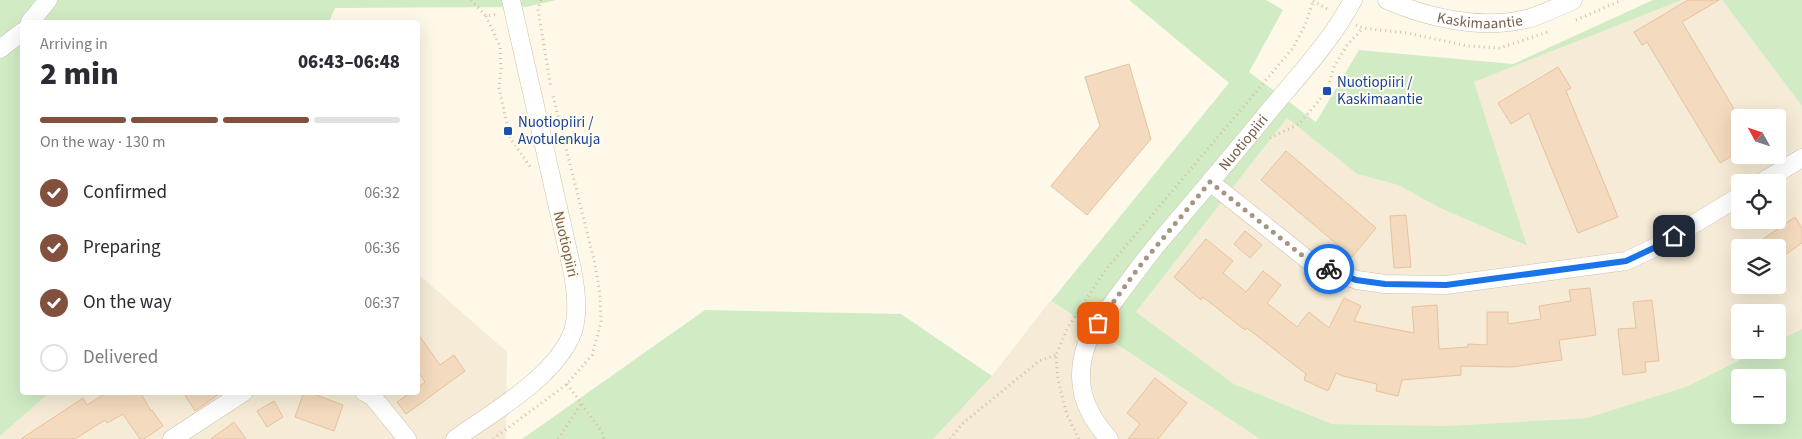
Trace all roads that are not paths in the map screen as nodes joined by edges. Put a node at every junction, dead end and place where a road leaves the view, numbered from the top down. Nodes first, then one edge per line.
1 (48, 0) edge
2 (511, 0) edge
3 (1354, 0) edge
4 (1387, 0) edge
5 (1573, 0) edge
6 (32, 20) edge
7 (20, 34) edge
8 (0, 49) edge
9 (1802, 158) edge
10 (1775, 174) edge
11 (1210, 182) junction
12 (1731, 201) edge
13 (239, 395) edge
14 (369, 395) edge
15 (172, 439) edge
16 (407, 439) edge
17 (455, 439) edge
18 (1109, 439) edge

1 - 6 street
2 - 17 street, Nuotiopiiri
3 - 11 street, Nuotiopiiri
4 - 5 street, Kaskimaantie
7 - 8 street
9 - 10 street
11 - 12 street
11 - 18 street, Nuotiopiiri
13 - 15 street
14 - 16 street

